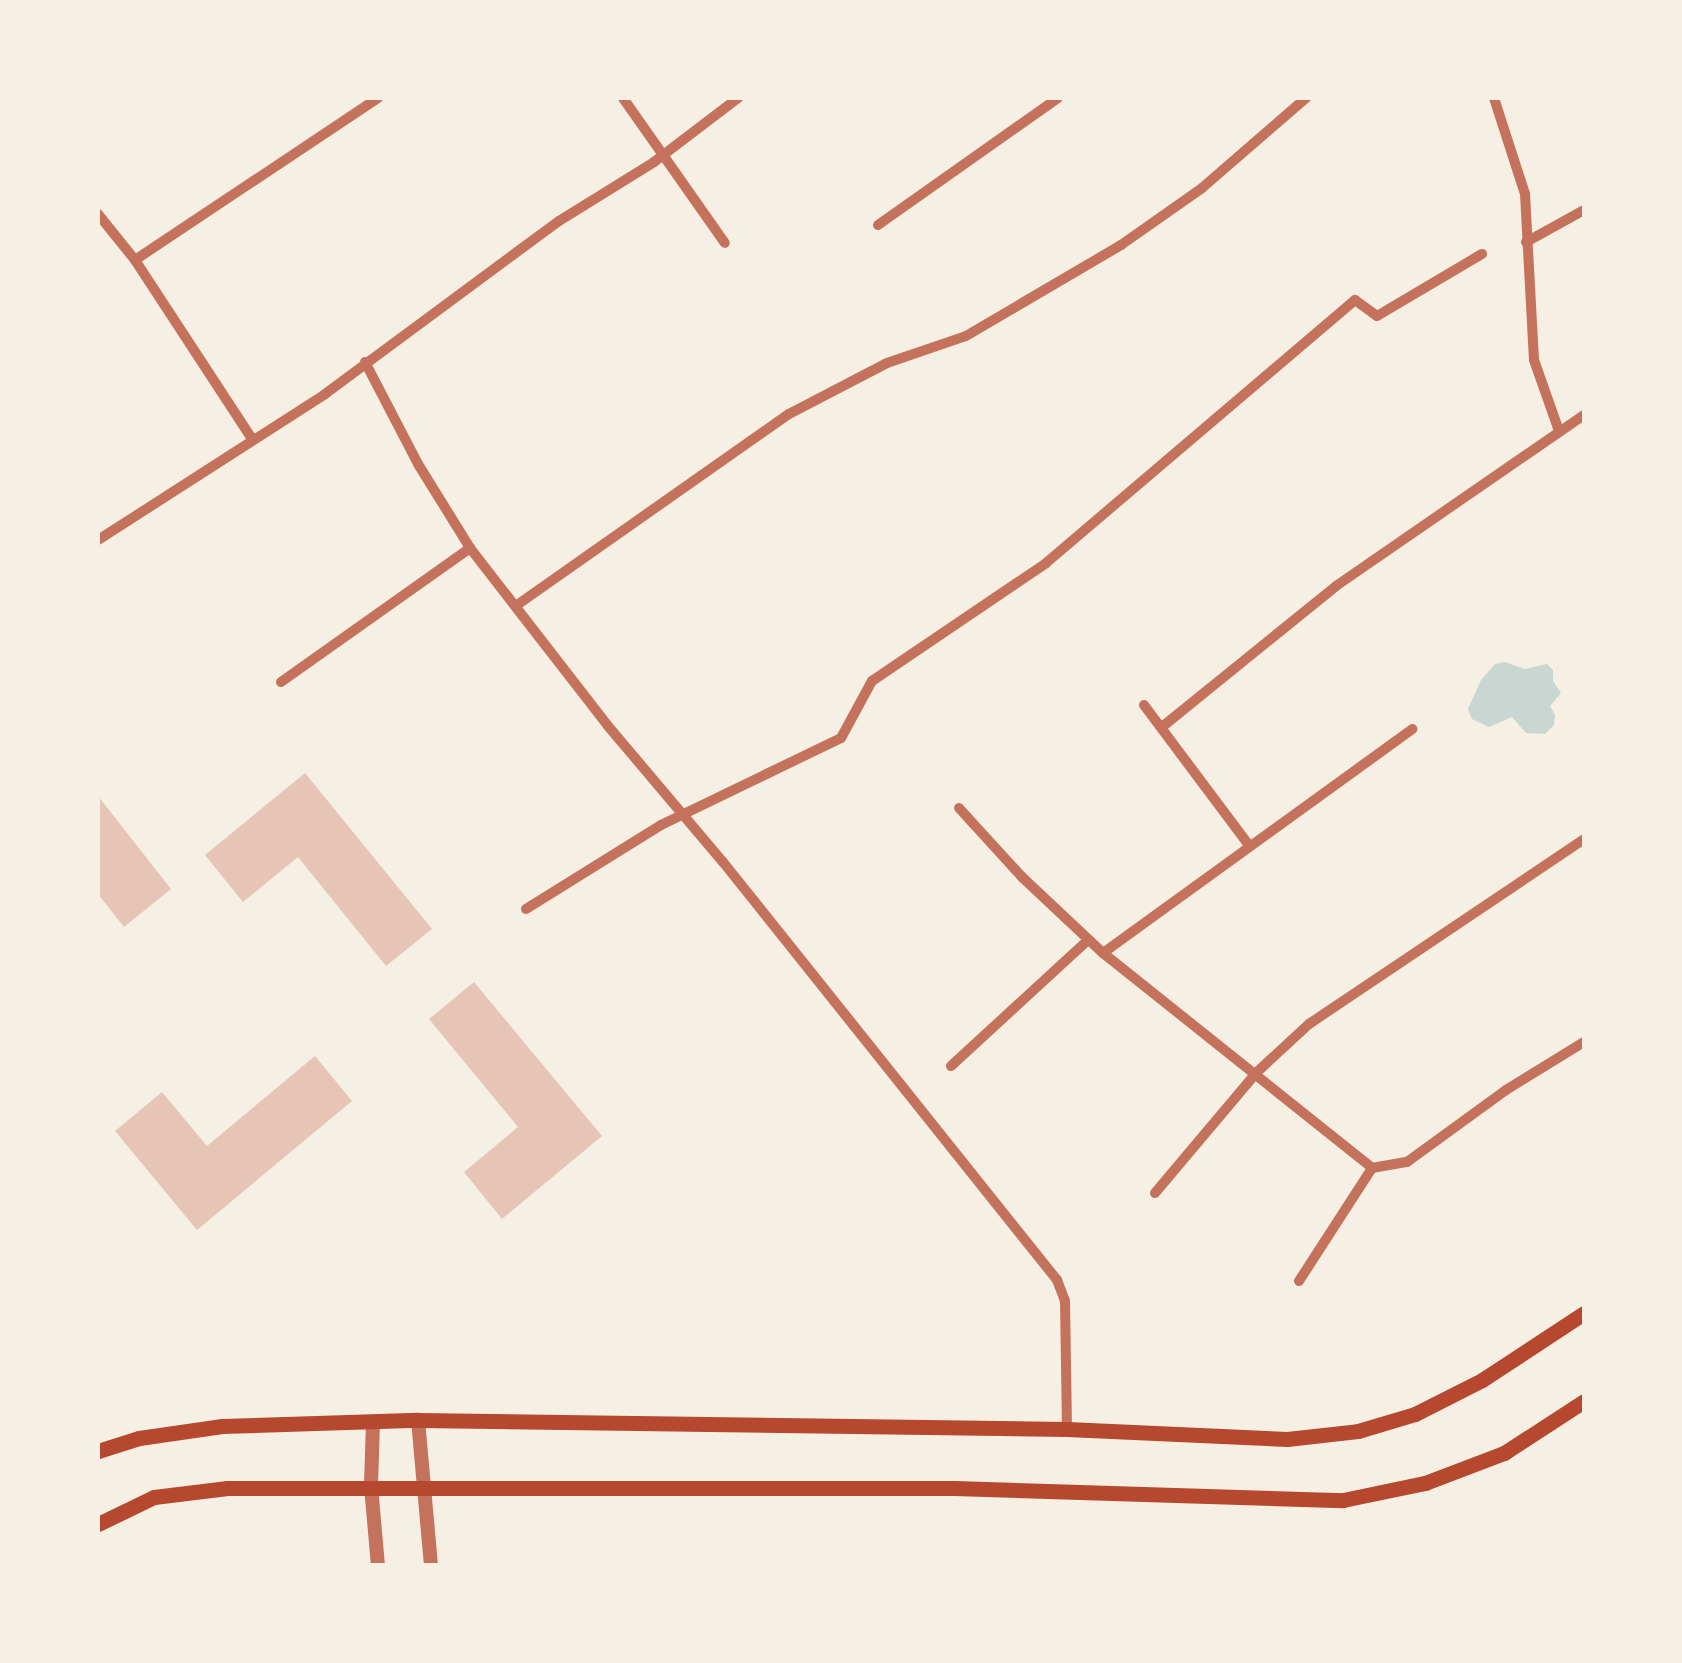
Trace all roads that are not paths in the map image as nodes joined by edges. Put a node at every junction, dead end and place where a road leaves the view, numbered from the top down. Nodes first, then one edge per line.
1 (378, 98) edge
2 (623, 98) edge
3 (738, 98) edge
4 (1058, 98) edge
5 (1306, 98) edge
6 (1494, 98) edge
7 (664, 155) junction
8 (1584, 210) edge
9 (98, 214) edge
10 (878, 225) dead end
11 (1526, 242) junction
12 (725, 243) dead end
13 (1482, 254) dead end
14 (134, 260) junction
15 (365, 362) junction
16 (1584, 415) edge
17 (1559, 431) junction
18 (253, 440) junction
19 (98, 540) edge
20 (470, 548) junction
21 (517, 605) junction
22 (281, 682) dead end
23 (1144, 705) dead end
24 (1162, 726) junction
25 (1412, 729) dead end
26 (959, 808) dead end
27 (683, 815) junction
28 (1580, 842) edge
29 (1248, 844) junction
30 (1584, 858) edge
31 (526, 909) dead end
32 (1088, 940) junction
33 (1103, 953) junction
34 (1584, 1042) edge
35 (950, 1066) dead end
36 (1256, 1072) junction
37 (1372, 1168) junction
38 (1155, 1194) dead end
39 (1300, 1281) dead end
40 (1584, 1313) edge
41 (1584, 1401) edge
42 (418, 1420) junction
43 (373, 1422) junction
44 (1067, 1429) junction
45 (98, 1451) edge
46 (372, 1486) junction
47 (424, 1488) junction
48 (98, 1524) edge
49 (378, 1566) edge
50 (431, 1566) edge

1 - 14 street
2 - 7 street
3 - 7 street
4 - 10 street
5 - 21 street
6 - 11 street
7 - 12 street
7 - 15 street
8 - 11 street
9 - 14 street
11 - 17 street
13 - 27 street
14 - 18 street
15 - 18 street
15 - 20 street
16 - 17 street
17 - 24 street
18 - 19 street
20 - 21 street
20 - 22 street
21 - 27 street
23 - 24 street
24 - 29 street
25 - 29 street
26 - 32 street
27 - 31 street
27 - 44 street
28 - 30 street
28 - 36 street
29 - 33 street
32 - 33 street
32 - 35 street
33 - 36 street
34 - 37 street
36 - 37 street
36 - 38 street
37 - 39 street
40 - 44 main road
41 - 47 main road
42 - 43 main road
42 - 44 main road
42 - 47 street
43 - 45 main road
43 - 46 street
46 - 47 main road
46 - 48 main road
46 - 49 street
47 - 50 street

